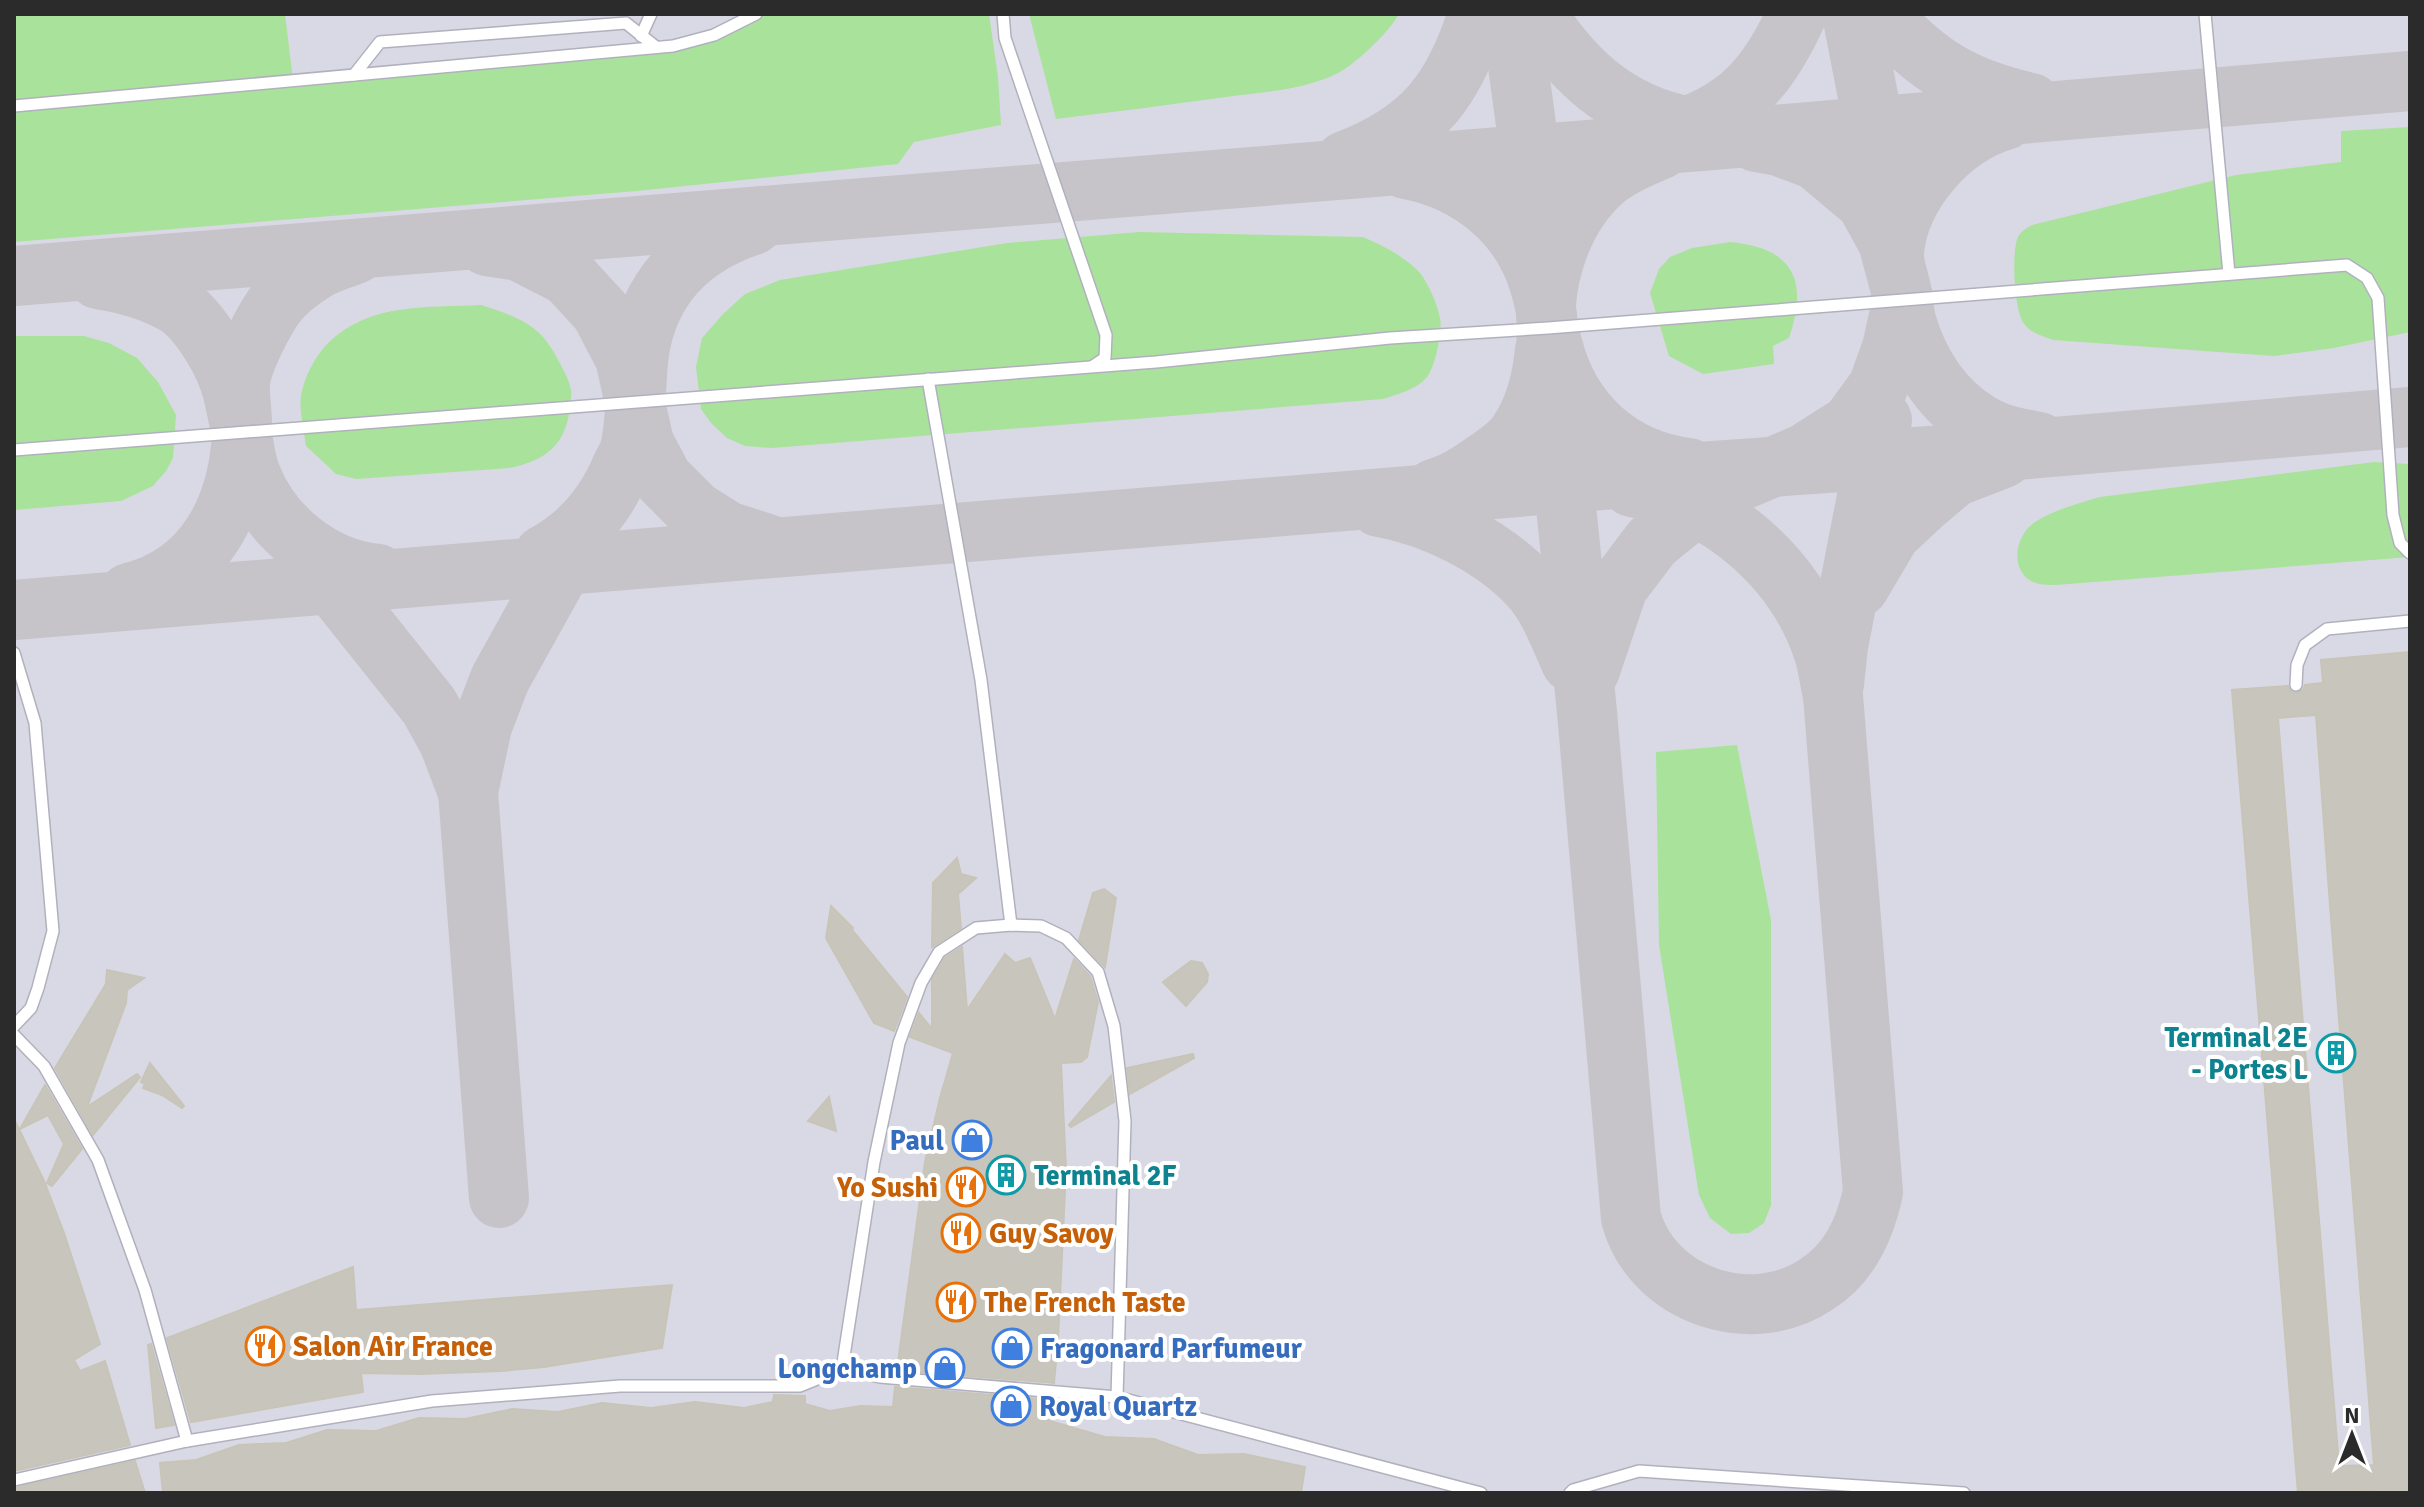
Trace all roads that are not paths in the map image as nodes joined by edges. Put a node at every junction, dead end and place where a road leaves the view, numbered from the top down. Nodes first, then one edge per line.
1 (651, 14) edge
2 (756, 14) edge
3 (1003, 14) edge
4 (2205, 14) edge
5 (641, 36) junction
6 (656, 47) junction
7 (354, 75) junction
8 (14, 106) edge
9 (2229, 274) junction
10 (1092, 366) junction
11 (928, 379) junction
12 (14, 450) edge
13 (2410, 553) edge
14 (2410, 621) edge
15 (14, 653) edge
16 (2296, 685) dead end
17 (1011, 925) junction
18 (14, 1026) edge
19 (14, 1035) edge
20 (842, 1369) junction
21 (1117, 1397) junction
22 (187, 1441) junction
23 (14, 1480) edge
24 (1481, 1493) edge
25 (1570, 1493) edge
26 (1964, 1493) edge

1 - 5 lane
2 - 6 lane
3 - 10 lane
4 - 9 lane
5 - 6 lane
5 - 7 lane
6 - 7 lane
7 - 8 lane
9 - 10 lane
9 - 13 lane
10 - 11 lane
11 - 12 lane
11 - 17 lane
14 - 16 lane
15 - 18 lane
17 - 20 lane
17 - 21 lane
19 - 22 lane
20 - 21 lane
20 - 22 lane
21 - 24 lane
22 - 23 lane
25 - 26 lane

